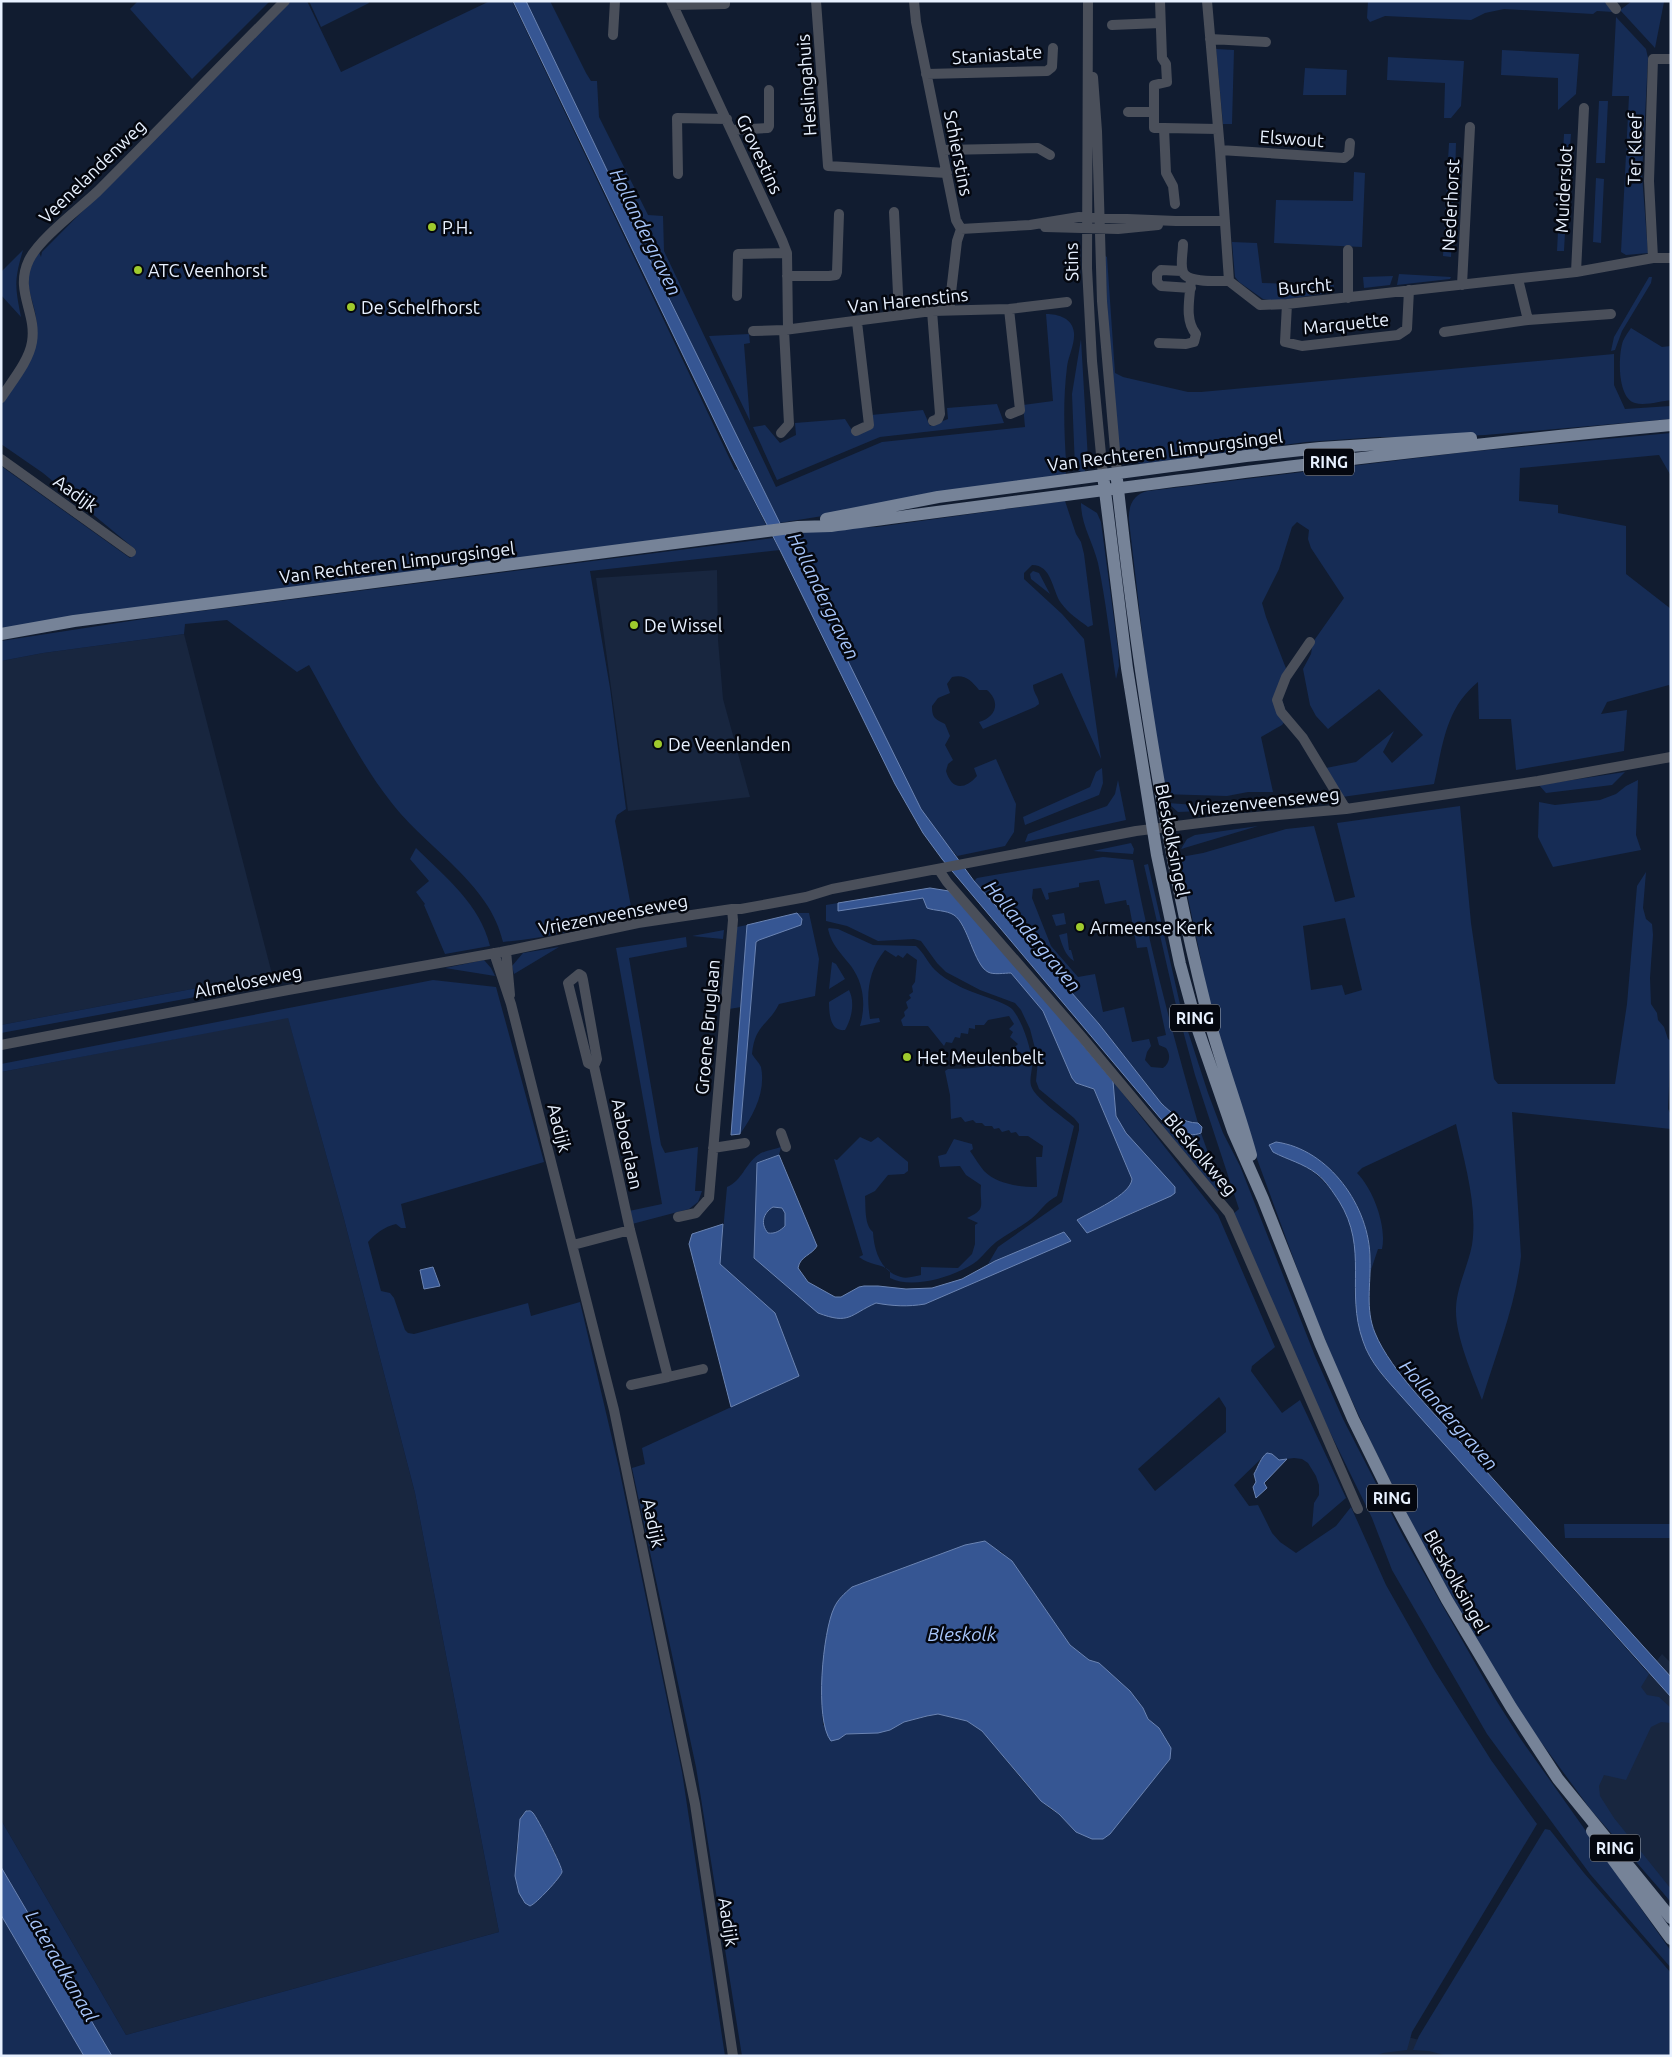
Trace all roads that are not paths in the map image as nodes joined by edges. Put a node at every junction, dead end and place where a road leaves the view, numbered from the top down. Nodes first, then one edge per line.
1 (285, 1) edge
2 (615, 1) edge
3 (725, 1) edge
4 (816, 1) edge
5 (914, 1) edge
6 (1088, 1) edge
7 (1160, 1) edge
8 (1207, 1) edge
9 (672, 3) edge
10 (1112, 24) dead end
11 (1160, 24) junction
12 (614, 35) dead end
13 (1210, 39) junction
14 (1266, 42) dead end
15 (1053, 48) dead end
16 (1089, 49) junction
17 (1671, 59) edge
18 (926, 74) junction
19 (769, 90) dead end
20 (1584, 108) dead end
21 (1128, 112) dead end
22 (1154, 112) junction
23 (727, 119) junction
24 (1470, 127) dead end
25 (1164, 128) junction
26 (1218, 129) junction
27 (731, 130) junction
28 (1350, 143) dead end
29 (943, 150) junction
30 (1220, 150) junction
31 (1050, 155) dead end
32 (947, 173) junction
33 (678, 174) dead end
34 (1175, 204) dead end
35 (894, 212) dead end
36 (839, 214) dead end
37 (1087, 217) junction
38 (1098, 217) junction
39 (1176, 221) junction
40 (1225, 221) junction
41 (1030, 225) junction
42 (1087, 228) junction
43 (961, 229) junction
44 (1098, 229) junction
45 (1183, 244) dead end
46 (1348, 250) dead end
47 (787, 253) junction
48 (1654, 258) junction
49 (1671, 258) edge
50 (1182, 271) junction
51 (1576, 272) junction
52 (787, 276) junction
53 (1518, 279) junction
54 (1229, 281) junction
55 (1191, 284) junction
56 (1462, 285) junction
57 (1409, 290) junction
58 (737, 296) dead end
59 (1348, 298) junction
60 (1067, 302) dead end
61 (1287, 304) junction
62 (1009, 309) junction
63 (948, 310) junction
64 (932, 311) junction
65 (899, 314) junction
66 (1611, 314) dead end
67 (1528, 320) junction
68 (857, 322) junction
69 (786, 329) junction
70 (753, 331) dead end
71 (1444, 332) dead end
72 (1159, 343) dead end
73 (1, 398) edge
74 (1010, 414) dead end
75 (934, 421) dead end
76 (1671, 425) edge
77 (856, 431) dead end
78 (782, 433) dead end
79 (1540, 437) junction
80 (1, 459) edge
81 (1116, 473) junction
82 (1102, 475) junction
83 (1118, 488) junction
84 (1104, 491) junction
85 (792, 528) junction
86 (131, 552) dead end
87 (1, 634) edge
88 (1310, 642) dead end
89 (1671, 757) edge
90 (1346, 809) junction
91 (1166, 828) junction
92 (1152, 829) junction
93 (944, 869) junction
94 (732, 909) junction
95 (500, 952) junction
96 (1, 1045) edge
97 (594, 1066) junction
98 (781, 1133) dead end
99 (744, 1143) dead end
100 (786, 1147) dead end
101 (713, 1148) junction
102 (1263, 1199) junction
103 (678, 1217) dead end
104 (630, 1230) junction
105 (573, 1246) junction
106 (703, 1369) dead end
107 (668, 1377) junction
108 (631, 1385) dead end
109 (1358, 1509) dead end
110 (1558, 1779) junction
111 (1671, 1918) edge
112 (1671, 1939) edge
113 (733, 2056) edge

1 - 73 street, Veenelandenweg
2 - 12 street
3 - 9 street
4 - 32 street, Heslingahuis
5 - 18 street, Schierstins
6 - 16 street, Stins
7 - 11 street
8 - 13 street
9 - 23 street, Grovestins
10 - 11 street
11 - 22 street
13 - 14 street
13 - 26 street
15 - 18 street, Staniastate
16 - 37 street, Stins
16 - 38 street, Stins
17 - 48 street, Ter Kleef
18 - 29 street, Schierstins
19 - 27 street
20 - 51 street, Muiderslot
21 - 22 street
22 - 25 street
23 - 27 street, Grovestins
23 - 33 street
24 - 56 street, Nederhorst
25 - 26 street
25 - 34 street
26 - 30 street
27 - 47 street, Grovestins
28 - 30 street, Elswout
29 - 31 street
29 - 32 street, Schierstins
30 - 40 street
32 - 43 street, Schierstins
35 - 65 street
36 - 52 street
37 - 38 street
37 - 41 street
37 - 42 street, Stins
38 - 39 street
38 - 44 street, Stins
39 - 40 street
39 - 44 street
40 - 54 street
41 - 42 street
41 - 43 street
42 - 44 street
42 - 82 street, Stins
43 - 63 street
44 - 81 street, Stins
45 - 50 street
46 - 59 street
47 - 52 street, Grovestins
47 - 58 street
48 - 49 street, Burcht
48 - 51 street, Burcht
50 - 55 street
50 - 55 street
51 - 53 street, Burcht
52 - 69 street, Grovestins
53 - 56 street, Burcht
53 - 67 street
54 - 55 street
54 - 61 street, Burcht
55 - 72 street
56 - 57 street, Burcht
57 - 59 street, Burcht
57 - 61 street, Marquette
59 - 61 street, Burcht
60 - 62 street, Van Harenstins
62 - 63 street, Van Harenstins
62 - 74 street
63 - 64 street, Van Harenstins
64 - 65 street, Van Harenstins
64 - 75 street
65 - 68 street, Van Harenstins
66 - 67 street
67 - 71 street
68 - 69 street, Van Harenstins
68 - 77 street
69 - 70 street, Van Harenstins
69 - 78 street, Grovestins
76 - 79 main road, Van Rechteren Limpurgsingel / RING
79 - 81 main road, Van Rechteren Limpurgsingel / RING
79 - 83 main road, Van Rechteren Limpurgsingel / RING
80 - 86 street, Aadijk
81 - 82 main road, Van Rechteren Limpurgsingel / RING
81 - 83 main road, Bleskolksingel / RING
82 - 84 main road, Bleskolksingel / RING
82 - 85 main road, Van Rechteren Limpurgsingel
83 - 84 main road, Van Rechteren Limpurgsingel / RING
83 - 91 main road, Bleskolksingel / RING
84 - 85 main road, Van Rechteren Limpurgsingel
84 - 92 main road, Bleskolksingel / RING
85 - 87 main road, Van Rechteren Limpurgsingel
88 - 90 street
89 - 90 street, Vriezenveenseweg
90 - 91 street, Vriezenveenseweg
91 - 92 street, Vriezenveenseweg
91 - 102 main road, Bleskolksingel / RING
92 - 93 street, Vriezenveenseweg
92 - 102 main road, Bleskolksingel / RING
93 - 94 street, Vriezenveenseweg
93 - 109 street, Bleskolkweg
94 - 95 street, Vriezenveenseweg
94 - 101 street, Groene Bruglaan
95 - 96 street, Almeloseweg
95 - 105 street, Aadijk
97 - 97 street, Aaboerlaan
97 - 104 street, Aaboerlaan
98 - 100 street
99 - 101 street
101 - 103 street, Groene Bruglaan
102 - 110 main road, Bleskolksingel / RING
104 - 105 street
104 - 107 street, Aaboerlaan
105 - 113 street, Aadijk
106 - 107 street
107 - 108 street
110 - 111 main road, Bleskolksingel / RING
110 - 112 main road, RING

